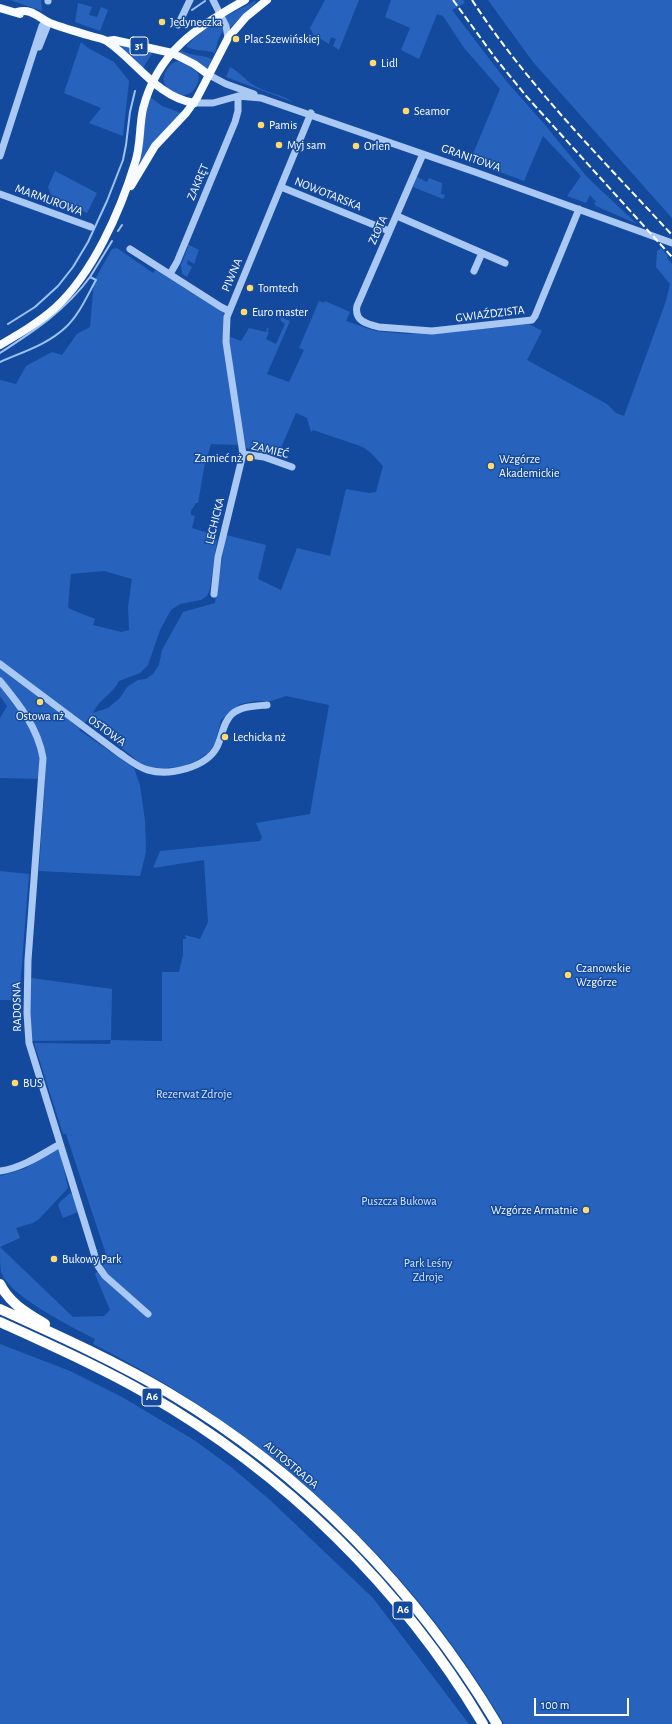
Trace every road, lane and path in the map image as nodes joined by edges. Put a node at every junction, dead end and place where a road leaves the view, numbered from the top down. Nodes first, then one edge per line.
1 (190, 0) edge
2 (213, 0) edge
3 (245, 0) edge
4 (267, 0) edge
5 (0, 8) edge
6 (220, 14) junction
7 (46, 21) junction
8 (178, 25) dead end
9 (228, 38) junction
10 (106, 41) junction
11 (172, 53) junction
12 (209, 75) junction
13 (153, 82) junction
14 (238, 96) junction
15 (261, 98) junction
16 (194, 103) junction
17 (311, 114) junction
18 (423, 154) junction
19 (0, 156) edge
20 (281, 187) junction
21 (0, 194) edge
22 (579, 209) junction
23 (117, 211) junction
24 (397, 216) junction
25 (91, 227) dead end
26 (389, 231) junction
27 (672, 243) edge
28 (130, 249) dead end
29 (482, 253) junction
30 (504, 263) dead end
31 (474, 271) dead end
32 (170, 274) junction
33 (229, 311) junction
34 (356, 315) joint
35 (0, 345) edge
36 (243, 454) junction
37 (292, 467) dead end
38 (214, 594) dead end
39 (0, 664) edge
40 (0, 681) edge
41 (267, 705) dead end
42 (60, 1144) junction
43 (0, 1171) edge
44 (0, 1284) edge
45 (0, 1309) edge
46 (148, 1314) dead end
47 (0, 1322) edge
48 (0, 1329) edge
49 (42, 1341) junction
50 (91, 1352) junction
51 (483, 1724) edge
52 (496, 1724) edge

1 - 8 street
2 - 6 street
3 - 6 main road
4 - 9 main road
5 - 7 main road, 31
6 - 9 street
6 - 11 main road
7 - 10 main road, 31
7 - 19 street
9 - 12 main road
10 - 11 main road, 31
10 - 13 main road, 31
11 - 12 main road
11 - 13 main road
12 - 15 street, GRANITOWA
12 - 16 main road
13 - 16 main road, 31
13 - 23 main road
14 - 15 street, GRANITOWA
14 - 16 street, GRANITOWA
14 - 32 street, ZAKRĘT
15 - 17 street, GRANITOWA
16 - 23 main road
17 - 18 street, GRANITOWA
17 - 20 street, PIWNA
18 - 22 street, GRANITOWA
18 - 24 street, ZŁOTA
20 - 26 street, NOWOTARSKA
20 - 33 street, PIWNA
21 - 25 street, MARMUROWA
22 - 27 street, GRANITOWA
22 - 34 street, GWIAŹDZISTA
23 - 35 main road
24 - 26 street, ZŁOTA
24 - 29 street
26 - 34 street, ZŁOTA
28 - 32 street
29 - 30 street
29 - 31 street
32 - 33 street
33 - 36 street, PIWNA
36 - 37 street, ZAMIEĆ
36 - 38 street, LECHICKA
39 - 41 street, OSTOWA
40 - 42 street, RADOSNA
42 - 43 street
42 - 46 street, RADOSNA
44 - 50 highway
45 - 50 highway, AUTOSTRADA / A6
47 - 49 highway, AUTOSTRADA / A6
48 - 49 highway
49 - 51 highway, AUTOSTRADA / A6
50 - 52 highway, AUTOSTRADA / A6

